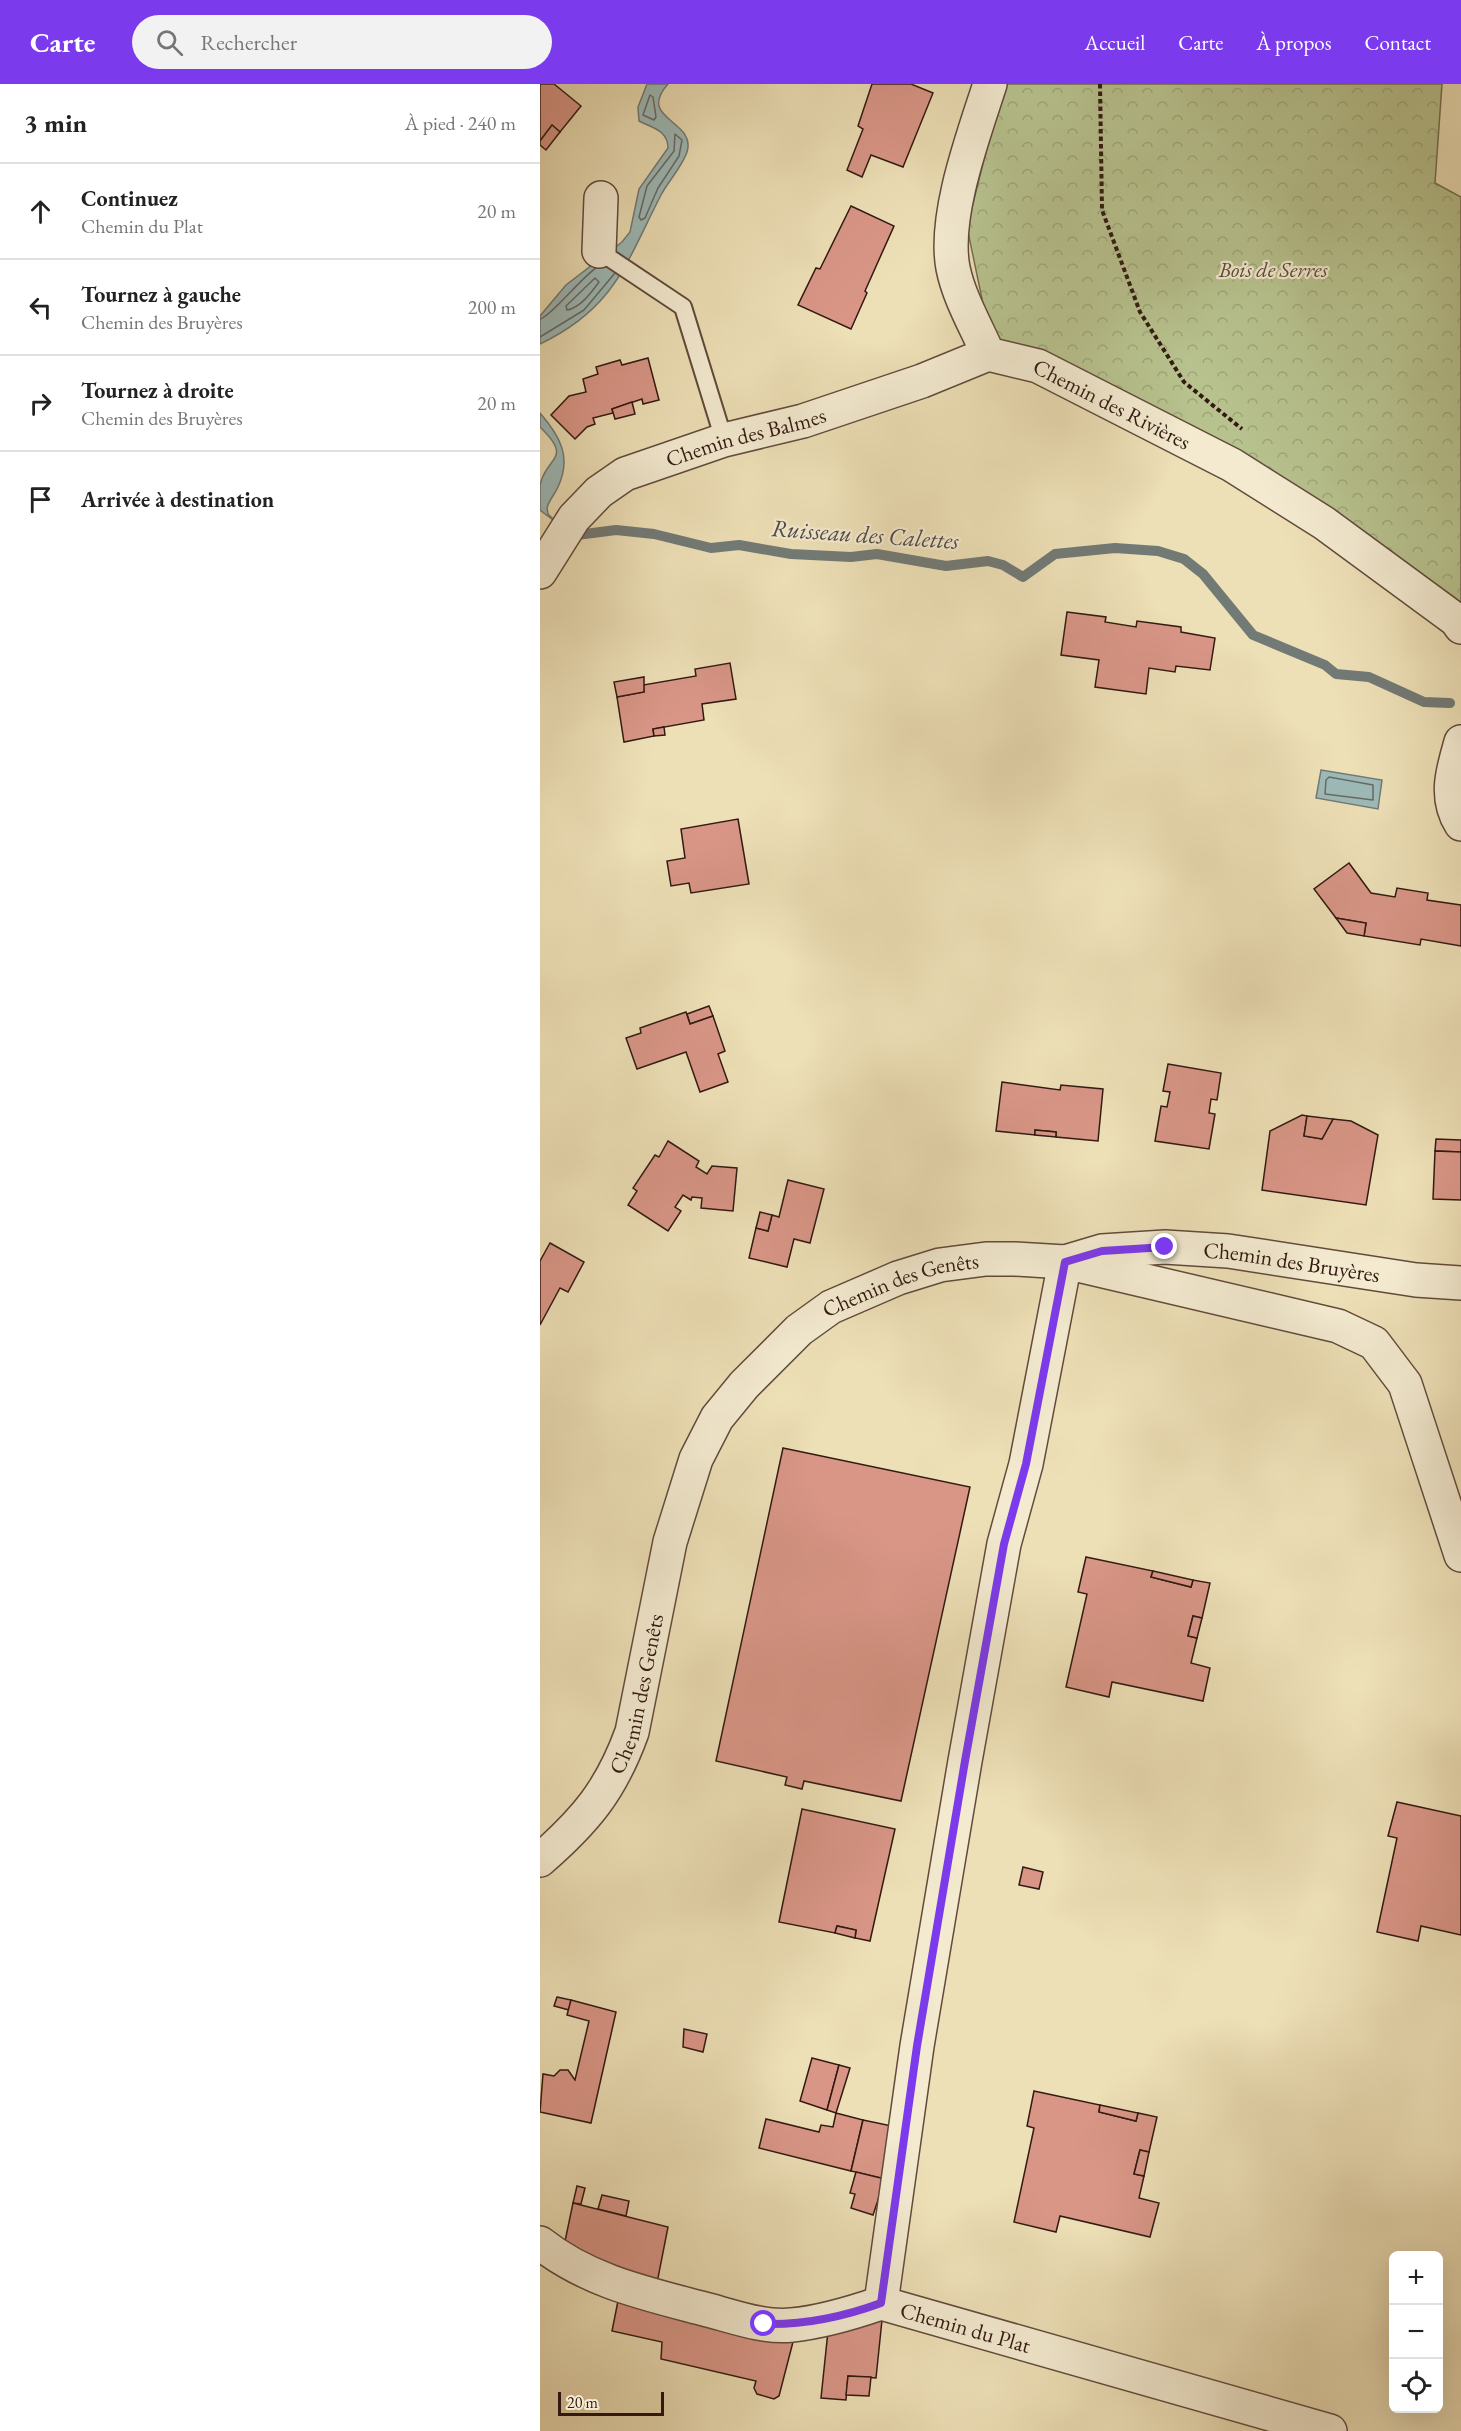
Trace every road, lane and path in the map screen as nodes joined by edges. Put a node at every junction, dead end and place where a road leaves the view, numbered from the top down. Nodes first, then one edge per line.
1 (990, 84) edge
2 (1100, 84) edge
3 (601, 198) dead end
4 (599, 251) joint
5 (988, 354) junction
6 (1248, 434) dead end
7 (724, 440) junction
8 (540, 572) edge
9 (1461, 627) edge
10 (1461, 742) edge
11 (1461, 824) edge
12 (1065, 1262) junction
13 (1461, 1283) edge
14 (1461, 1555) edge
15 (540, 1860) edge
16 (540, 2243) edge
17 (881, 2303) junction
18 (1330, 2431) edge

1 - 5 street
2 - 6 path
3 - 4 street
4 - 7 lane
5 - 7 street, Chemin des Balmes
5 - 9 street, Chemin des Rivières
7 - 8 street, Chemin des Balmes
10 - 11 street
12 - 13 street, Chemin des Bruyères
12 - 14 street, Chemin des Genêts
12 - 15 street, Chemin des Genêts
12 - 17 street
16 - 17 street, Chemin du Plat
17 - 18 street, Chemin du Plat

